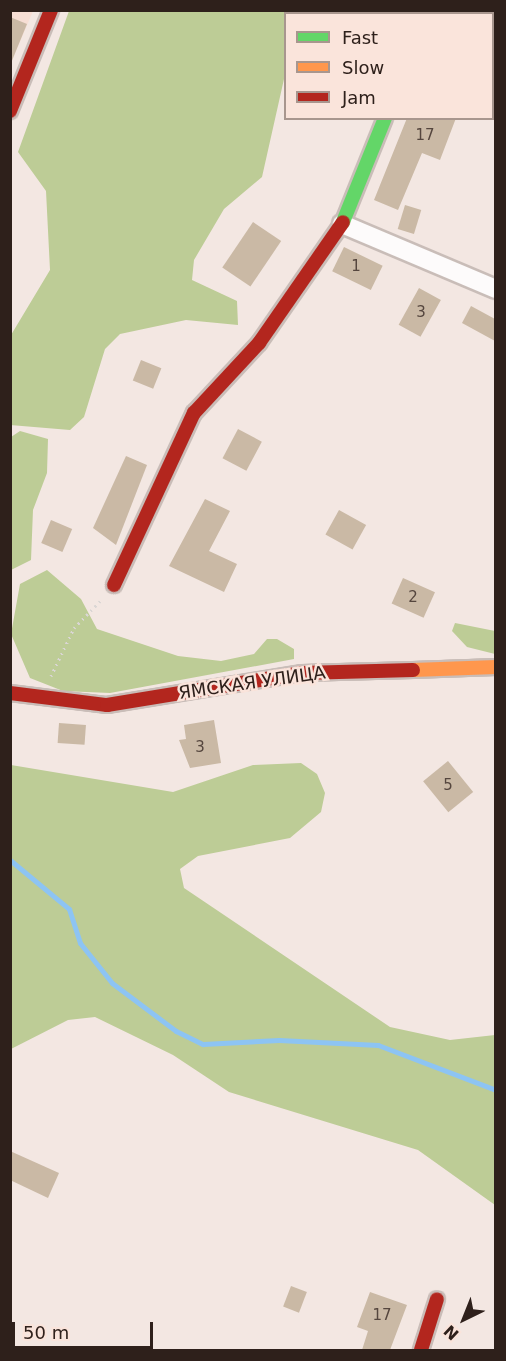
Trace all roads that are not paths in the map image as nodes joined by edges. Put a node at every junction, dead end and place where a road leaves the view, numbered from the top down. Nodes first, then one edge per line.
1 (51, 10) edge
2 (10, 111) edge
3 (384, 120) edge
4 (342, 224) junction
5 (495, 289) edge
6 (114, 585) road end
7 (495, 667) edge
8 (10, 693) edge
9 (437, 1299) dead end
10 (421, 1350) edge

1 - 2 street
3 - 4 street
4 - 5 street
4 - 6 street
7 - 8 street, ЯМСКАЯ УЛИЦА
9 - 10 street

